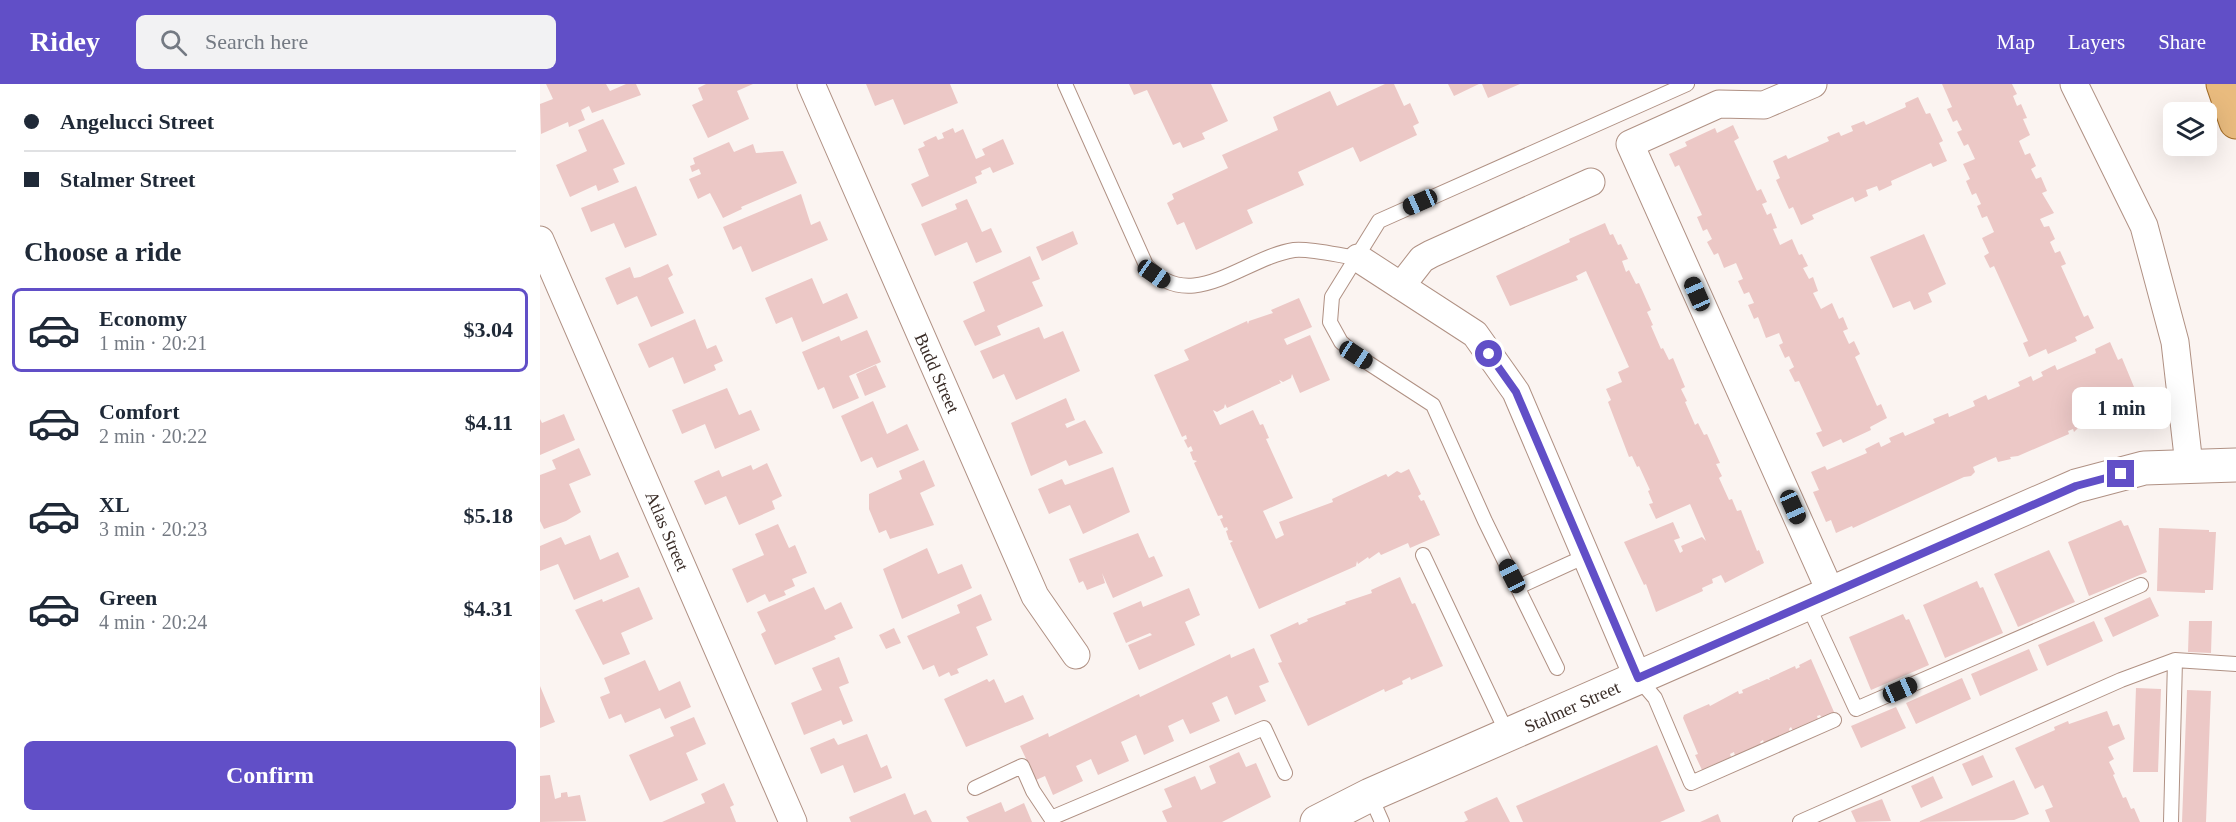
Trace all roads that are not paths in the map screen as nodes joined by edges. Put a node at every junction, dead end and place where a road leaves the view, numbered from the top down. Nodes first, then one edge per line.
1 (811, 84) edge
2 (1065, 84) edge
3 (1687, 84) edge
4 (1813, 84) edge
5 (2074, 84) edge
6 (2223, 84) edge
7 (2236, 122) edge
8 (1591, 182) dead end
9 (540, 240) edge
10 (1358, 258) junction
11 (1401, 285) junction
12 (2189, 465) junction
13 (2236, 465) edge
14 (1423, 555) dead end
15 (1586, 556) junction
16 (2141, 585) dead end
17 (1518, 586) junction
18 (1819, 598) junction
19 (1076, 655) dead end
20 (2175, 660) junction
21 (2236, 664) edge
22 (1557, 668) dead end
23 (1638, 678) junction
24 (1834, 720) dead end
25 (1508, 735) junction
26 (1285, 773) dead end
27 (975, 788) dead end
28 (1376, 808) edge
29 (1052, 820) edge
30 (793, 822) edge
31 (1317, 822) edge
32 (1800, 822) edge
33 (2171, 822) edge

1 - 19 street, Budd Street
2 - 10 lane
3 - 10 lane
4 - 18 street
5 - 12 street
6 - 7 main road
8 - 11 street
9 - 30 street, Atlas Street
10 - 11 street
10 - 17 lane
11 - 15 street
12 - 13 street, Stalmer Street
12 - 18 street, Stalmer Street
14 - 25 lane
15 - 17 lane
15 - 23 street
16 - 18 lane
17 - 22 lane
18 - 23 street, Stalmer Street
20 - 21 lane
20 - 32 lane
20 - 33 lane
23 - 24 lane
23 - 25 street, Stalmer Street
25 - 28 street, Stalmer Street
26 - 29 lane
27 - 29 lane
28 - 31 street, Stalmer Street

